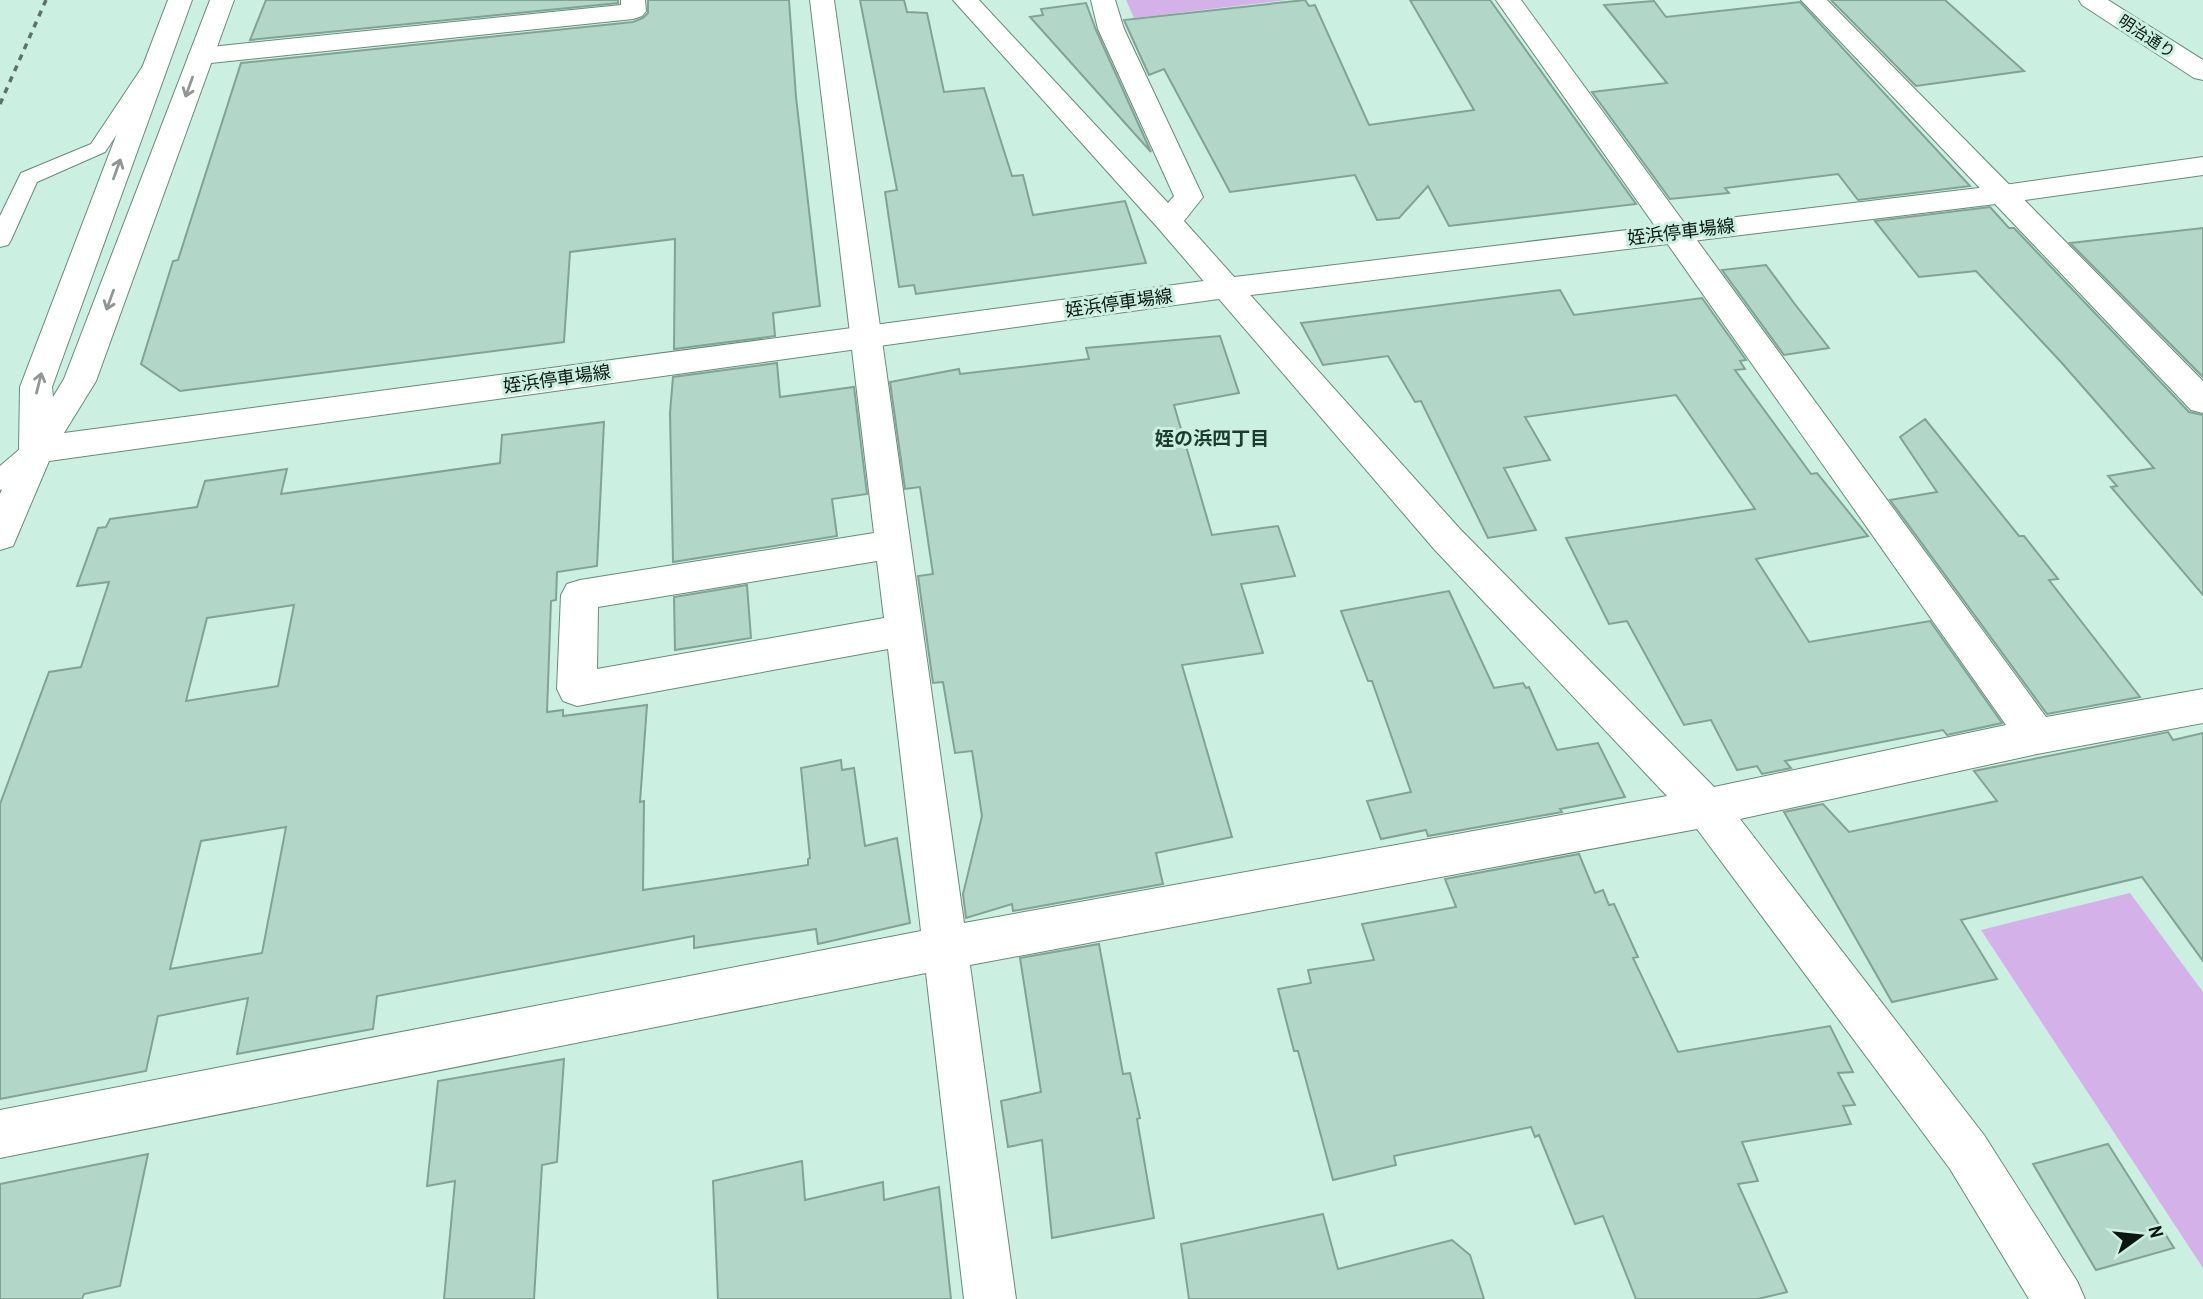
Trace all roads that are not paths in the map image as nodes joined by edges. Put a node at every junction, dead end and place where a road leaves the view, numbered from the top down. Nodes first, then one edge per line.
1 (180, 0) edge
2 (222, 0) edge
3 (633, 0) edge
4 (822, 0) edge
5 (965, 0) edge
6 (1103, 0) edge
7 (1508, 0) edge
8 (1813, 0) edge
9 (2091, 0) edge
10 (201, 56) junction
11 (157, 60) junction
12 (2203, 72) edge
13 (2203, 166) edge
14 (2004, 194) junction
15 (1168, 221) junction
16 (1676, 232) junction
17 (0, 240) edge
18 (1226, 288) junction
19 (867, 337) junction
20 (2203, 401) edge
21 (36, 450) junction
22 (0, 480) edge
23 (0, 536) edge
24 (893, 544) junction
25 (904, 629) junction
26 (2203, 706) edge
27 (2036, 736) junction
28 (1706, 808) junction
29 (944, 948) junction
30 (0, 1134) edge
31 (990, 1299) edge
32 (2059, 1299) edge

1 - 11 street
2 - 10 street
3 - 10 street
4 - 19 street
5 - 15 street
6 - 15 street
7 - 16 street
8 - 14 street
9 - 12 street, 明治通り
10 -> 21 street
11 - 17 lane
21 -> 11 street
13 - 14 street, 姪浜停車場線
14 - 16 street, 姪浜停車場線
14 - 20 street
15 - 18 street
16 - 18 street, 姪浜停車場線
16 - 27 street
18 - 19 street, 姪浜停車場線
18 - 28 street
19 - 21 street, 姪浜停車場線
19 - 24 street
21 - 22 lane
21 - 23 street
24 - 25 street
24 - 25 street
25 - 29 street
26 - 27 street
27 - 28 street
28 - 29 street
28 - 32 street
29 - 30 street
29 - 31 street

